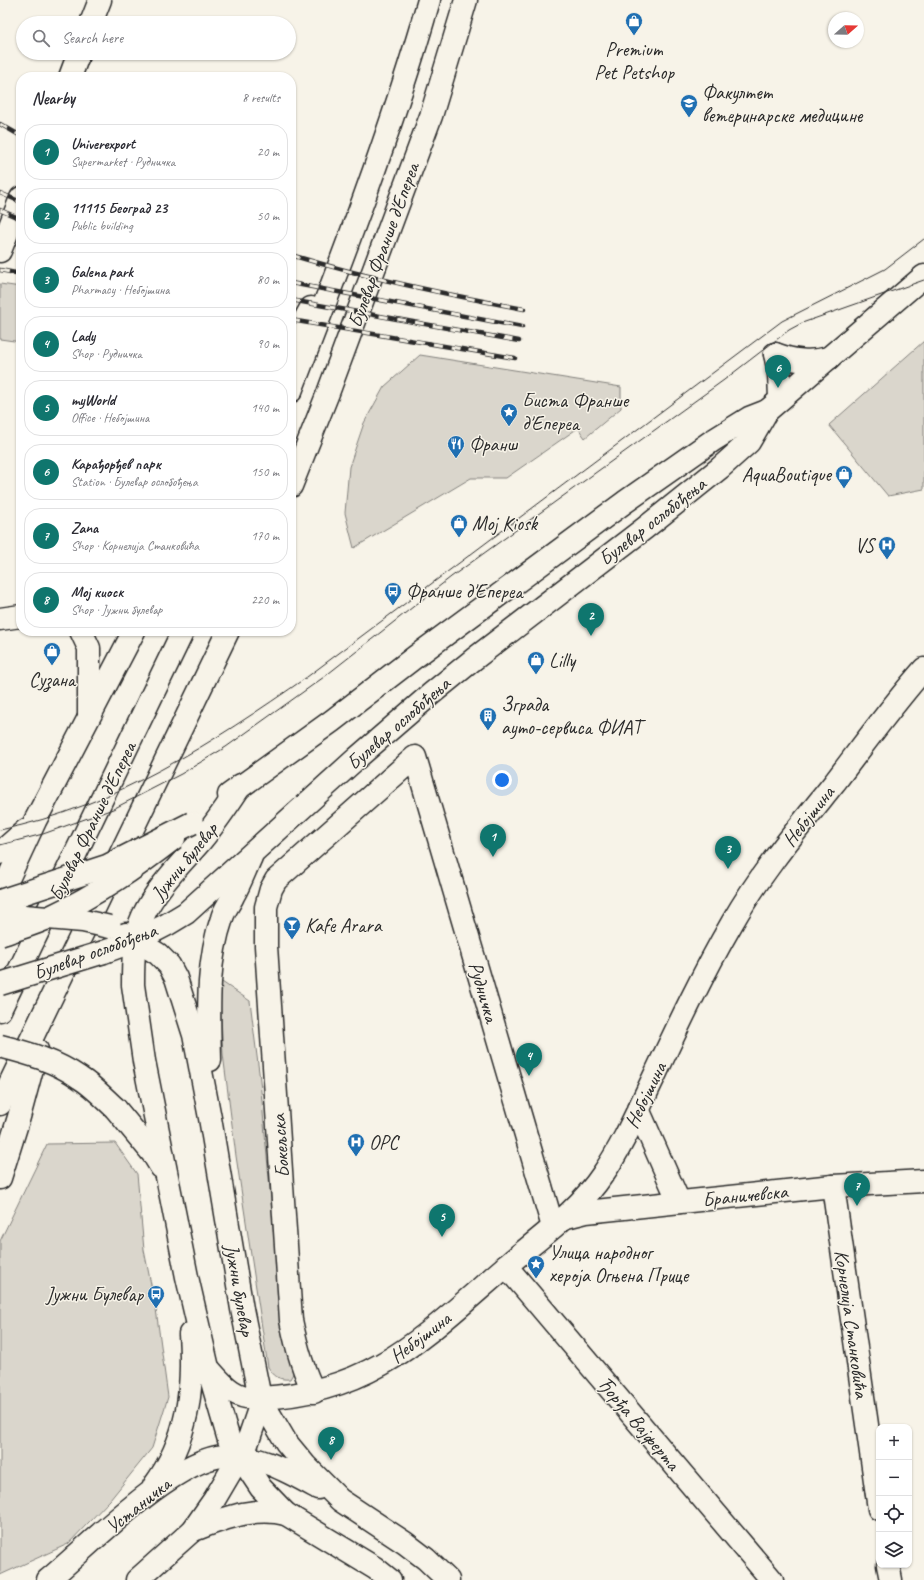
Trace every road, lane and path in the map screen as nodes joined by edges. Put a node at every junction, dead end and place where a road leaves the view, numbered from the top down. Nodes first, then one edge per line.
1 (100, 0) edge
2 (429, 0) edge
3 (466, 0) edge
4 (94, 16) edge
5 (76, 60) edge
6 (72, 72) edge
7 (16, 211) edge
8 (350, 237) junction
9 (0, 251) edge
10 (924, 276) edge
11 (296, 335) edge
12 (829, 358) junction
13 (296, 378) edge
14 (774, 405) junction
15 (296, 473) edge
16 (16, 617) edge
17 (0, 619) edge
18 (83, 636) edge
19 (131, 636) edge
20 (181, 636) edge
21 (226, 636) edge
22 (923, 674) edge
23 (89, 715) junction
24 (415, 757) joint
25 (241, 785) junction
26 (35, 821) junction
27 (192, 823) junction
28 (255, 849) junction
29 (0, 853) edge
30 (0, 896) edge
31 (268, 897) joint
32 (0, 901) edge
33 (0, 914) edge
34 (51, 917) junction
35 (0, 935) edge
36 (136, 941) junction
37 (0, 984) edge
38 (50, 1003) junction
39 (0, 1010) edge
40 (0, 1046) edge
41 (0, 1104) edge
42 (638, 1109) junction
43 (210, 1118) junction
44 (0, 1178) edge
45 (167, 1178) junction
46 (924, 1181) edge
47 (833, 1186) junction
48 (679, 1202) junction
49 (559, 1222) junction
50 (506, 1266) junction
51 (187, 1277) junction
52 (208, 1368) junction
53 (314, 1392) junction
54 (260, 1398) junction
55 (240, 1457) junction
56 (147, 1495) junction
57 (877, 1496) edge
58 (340, 1500) junction
59 (286, 1514) junction
60 (193, 1530) junction
61 (889, 1568) edge
62 (48, 1580) edge
63 (137, 1580) edge
64 (390, 1580) edge
65 (448, 1580) edge
66 (772, 1580) edge
67 (891, 1580) edge

1 - 4 main road
2 - 8 main road, Булевар Франше д'Епереа
3 - 15 main road, Булевар Франше д'Епереа
5 - 6 main road
7 - 9 main road
8 - 11 main road
8 - 13 main road, Булевар Франше д'Епереа
10 - 12 main road, Булевар ослобођења
12 - 14 main road, Булевар ослобођења
12 - 14 main road
14 - 25 main road, Булевар ослобођења
14 - 28 main road, Булевар ослобођења
16 - 17 main road
18 - 23 main road
19 - 23 main road
20 - 39 main road, Булевар Франше д'Епереа
21 - 38 main road, Булевар Франше д'Епереа
22 - 42 main road, Небојшина
23 - 26 main road
24 - 31 main road, Булевар ослобођења
24 - 49 main road, Рудничка
25 - 27 main road, Булевар ослобођења
25 - 36 main road, Јужни булевар
26 - 29 main road
26 - 30 main road
27 - 32 main road, bridge
27 - 34 main road, Булевар ослобођења, bridge
28 - 36 main road, Булевар ослобођења
28 - 43 main road
31 - 53 main road, Бокељска
33 - 34 main road, Јужни булевар, bridge
34 - 35 main road, Булевар ослобођења, bridge
34 - 36 main road, Јужни булевар, bridge
36 - 37 main road, Булевар ослобођења, bridge
36 - 43 main road, Јужни булевар
36 - 45 main road, Јужни булевар
38 - 41 main road
38 - 44 main road
40 - 45 main road, bridge
42 - 48 main road
42 - 49 main road, Небојшина
43 - 54 main road, Јужни булевар
45 - 51 main road, Јужни булевар
46 - 47 main road, Браничевска
47 - 48 main road, Браничевска
47 - 57 main road, Корнелија Станковића
48 - 49 main road, Браничевска
49 - 50 main road, Небојшина
50 - 53 main road, Небојшина
50 - 66 main road, Ђорђа Вајферта
51 - 52 main road, Јужни булевар
51 - 56 main road
52 - 54 main road, Небојшина
52 - 55 main road, Јужни булевар
53 - 54 main road, Небојшина
54 - 55 main road
54 - 58 main road, Јужни булевар
55 - 56 main road, Устаничка
55 - 58 main road, Устаничка
55 - 59 main road, Јужни булевар
55 - 60 main road
56 - 62 main road, Устаничка
58 - 65 main road, Јужни булевар
59 - 60 main road
59 - 64 main road, Јужни булевар
60 - 63 main road
61 - 67 main road

